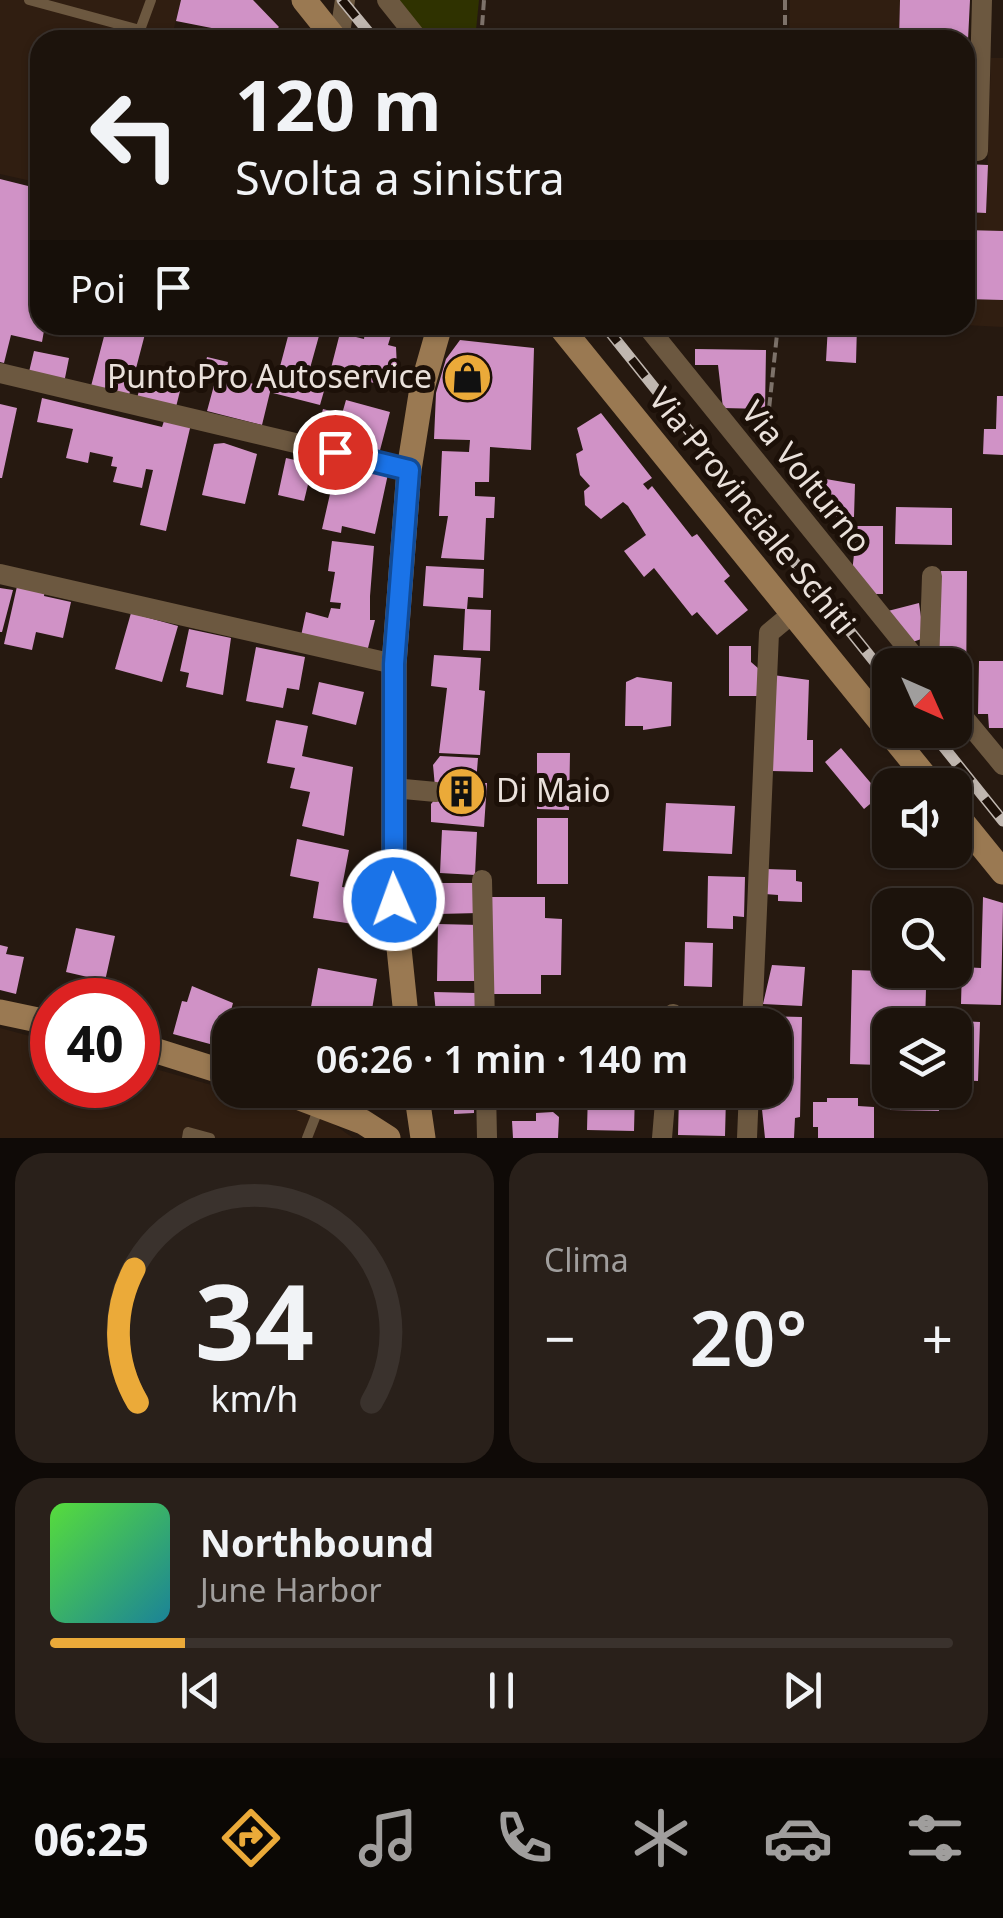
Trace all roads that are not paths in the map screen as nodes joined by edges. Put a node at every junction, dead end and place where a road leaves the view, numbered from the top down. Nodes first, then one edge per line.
1 (28, 0) edge
2 (150, 0) edge
3 (304, 0) edge
4 (345, 0) edge
5 (387, 0) edge
6 (982, 0) edge
7 (329, 30) edge
8 (339, 30) edge
9 (411, 30) edge
10 (978, 152) dead end
11 (437, 335) edge
12 (568, 335) edge
13 (654, 335) edge
14 (0, 373) edge
15 (409, 470) junction
16 (0, 574) edge
17 (932, 576) dead end
18 (792, 613) junction
19 (906, 648) edge
20 (930, 648) edge
21 (394, 664) junction
22 (972, 728) edge
23 (1003, 765) edge
24 (918, 768) edge
25 (393, 788) junction
26 (436, 792) dead end
27 (972, 834) edge
28 (1003, 872) edge
29 (482, 880) dead end
30 (404, 1008) edge
31 (485, 1008) edge
32 (753, 1008) edge
33 (0, 1012) edge
34 (30, 1019) edge
35 (160, 1052) edge
36 (212, 1068) edge
37 (319, 1108) edge
38 (328, 1108) edge
39 (419, 1108) edge
40 (487, 1108) edge
41 (664, 1108) edge
42 (748, 1108) edge
43 (187, 1138) edge
44 (210, 1138) edge
45 (308, 1138) edge
46 (388, 1138) edge
47 (423, 1138) edge
48 (488, 1138) edge
49 (662, 1138) edge
50 (747, 1138) edge

1 - 2 lane
3 - 7 street
4 - 8 street
5 - 9 street
6 - 10 street
11 - 15 street
12 - 18 street, Via Provinciale Schiti
13 - 19 street, Via Volturno
14 - 15 street
15 - 21 street
16 - 21 street
17 - 20 street
18 - 24 street, Via Provinciale Schiti
18 - 32 street
21 - 25 street
22 - 23 street
25 - 26 street
25 - 30 street
27 - 28 street
29 - 31 street
33 - 34 street
35 - 36 street
37 - 45 lane
38 - 46 street
39 - 47 street
40 - 48 street
41 - 49 street
42 - 50 street
43 - 44 lane

